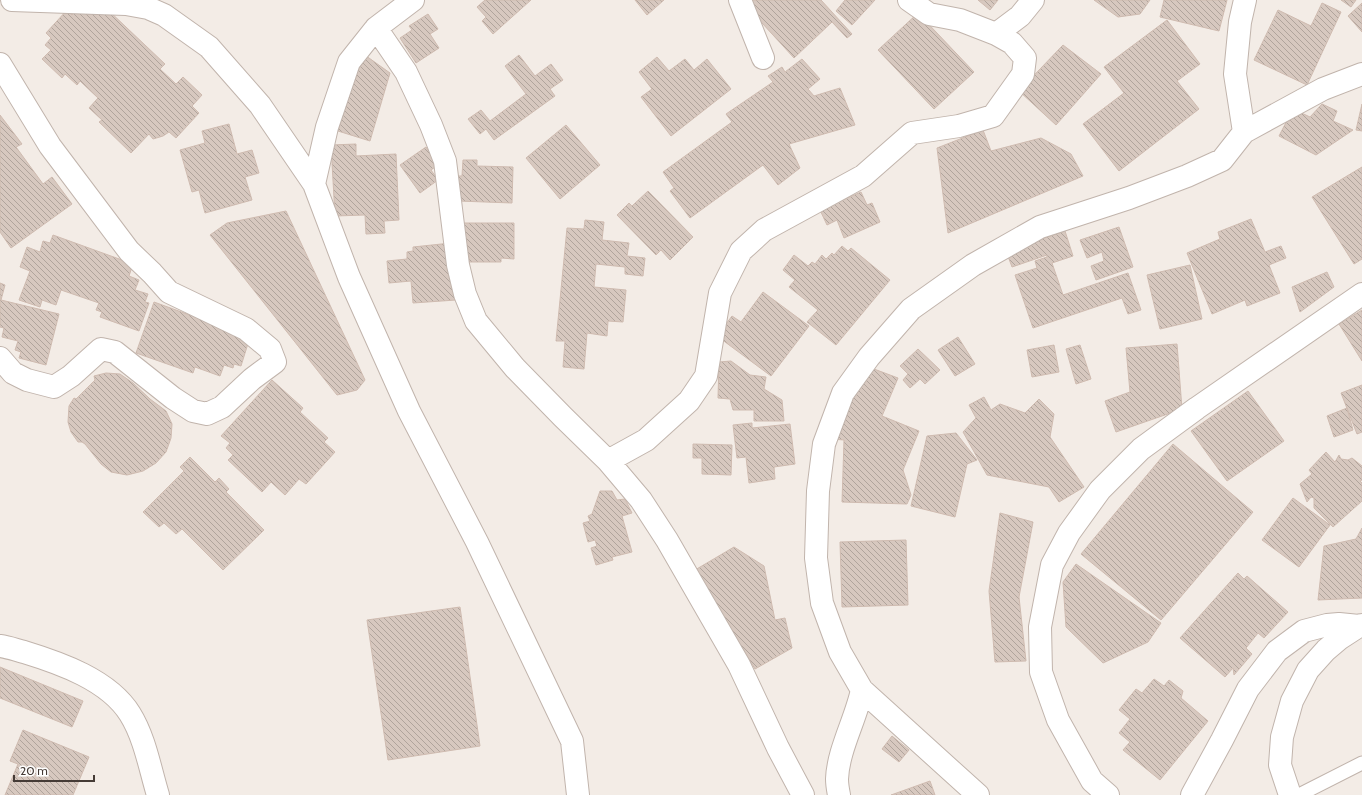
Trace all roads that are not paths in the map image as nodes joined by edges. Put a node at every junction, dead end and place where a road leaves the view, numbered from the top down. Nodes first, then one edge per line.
1 (12, 0) edge
2 (414, 0) edge
3 (740, 0) edge
4 (908, 0) edge
5 (1033, 0) edge
6 (1245, 0) edge
7 (376, 28) junction
8 (996, 34) junction
9 (763, 58) dead end
10 (0, 64) edge
11 (1362, 74) edge
12 (1244, 132) junction
13 (314, 184) junction
14 (1362, 294) edge
15 (0, 358) edge
16 (608, 461) junction
17 (1360, 625) edge
18 (0, 646) edge
19 (862, 690) junction
20 (1362, 763) edge
21 (158, 795) edge
22 (578, 795) edge
23 (803, 795) edge
24 (838, 795) edge
25 (978, 795) edge
26 (1108, 795) edge
27 (1192, 795) edge
28 (1290, 795) edge
29 (1299, 795) edge

1 - 13 street
2 - 7 street
3 - 9 street
4 - 8 street
5 - 8 street
6 - 12 street
7 - 13 street
7 - 16 street
8 - 16 street
10 - 15 street
11 - 12 street
12 - 19 street
13 - 22 street
14 - 26 street
16 - 23 street
17 - 27 street
17 - 28 street
18 - 21 street
19 - 24 street
19 - 25 street
20 - 29 lane

